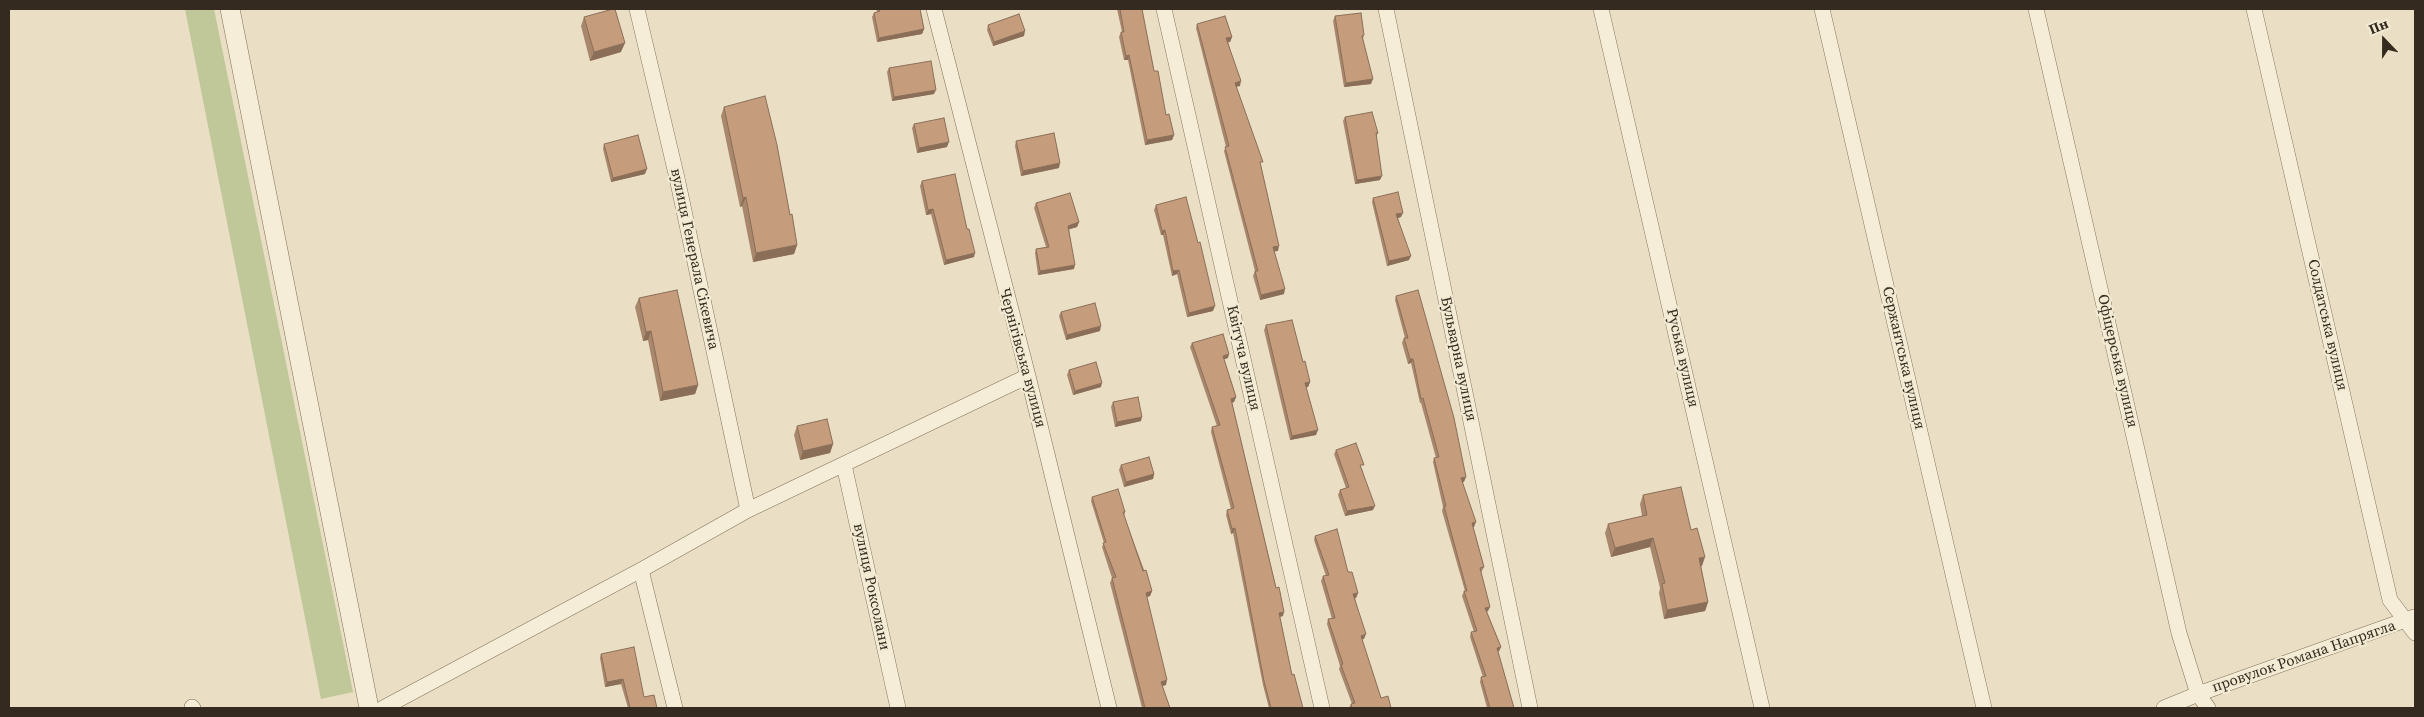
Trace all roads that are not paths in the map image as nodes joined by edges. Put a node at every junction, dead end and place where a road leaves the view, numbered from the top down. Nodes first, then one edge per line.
1 (230, 9) edge
2 (636, 9) edge
3 (934, 9) edge
4 (1164, 9) edge
5 (1386, 9) edge
6 (1601, 9) edge
7 (1822, 9) edge
8 (2036, 9) edge
9 (2254, 9) edge
10 (1028, 376) junction
11 (844, 465) junction
12 (748, 510) junction
13 (641, 570) junction
14 (2412, 623) edge
15 (2198, 694) junction
16 (369, 708) edge
17 (383, 708) edge
18 (675, 708) edge
19 (898, 708) edge
20 (1109, 708) edge
21 (1322, 708) edge
22 (1530, 708) edge
23 (1762, 708) edge
24 (1984, 708) edge
25 (2164, 708) edge
26 (2208, 708) edge

1 - 16 street
2 - 12 street, вулиця Генерала Сікевича
3 - 10 street, Чернігівська вулиця
4 - 21 street, Квітуча вулиця
5 - 22 street, Бульварна вулиця
6 - 23 street, Руська вулиця
7 - 24 street, Сержантська вулиця
8 - 15 street, Офіцерська вулиця
9 - 14 street, Солдатська вулиця
10 - 11 street
10 - 20 street, Чернігівська вулиця
11 - 12 street
11 - 19 street, вулиця Роксолани
12 - 13 street
13 - 17 street
13 - 18 street
14 - 15 street, провулок Романа Напрягла
15 - 25 street, провулок Романа Напрягла
15 - 26 street, Офіцерська вулиця

